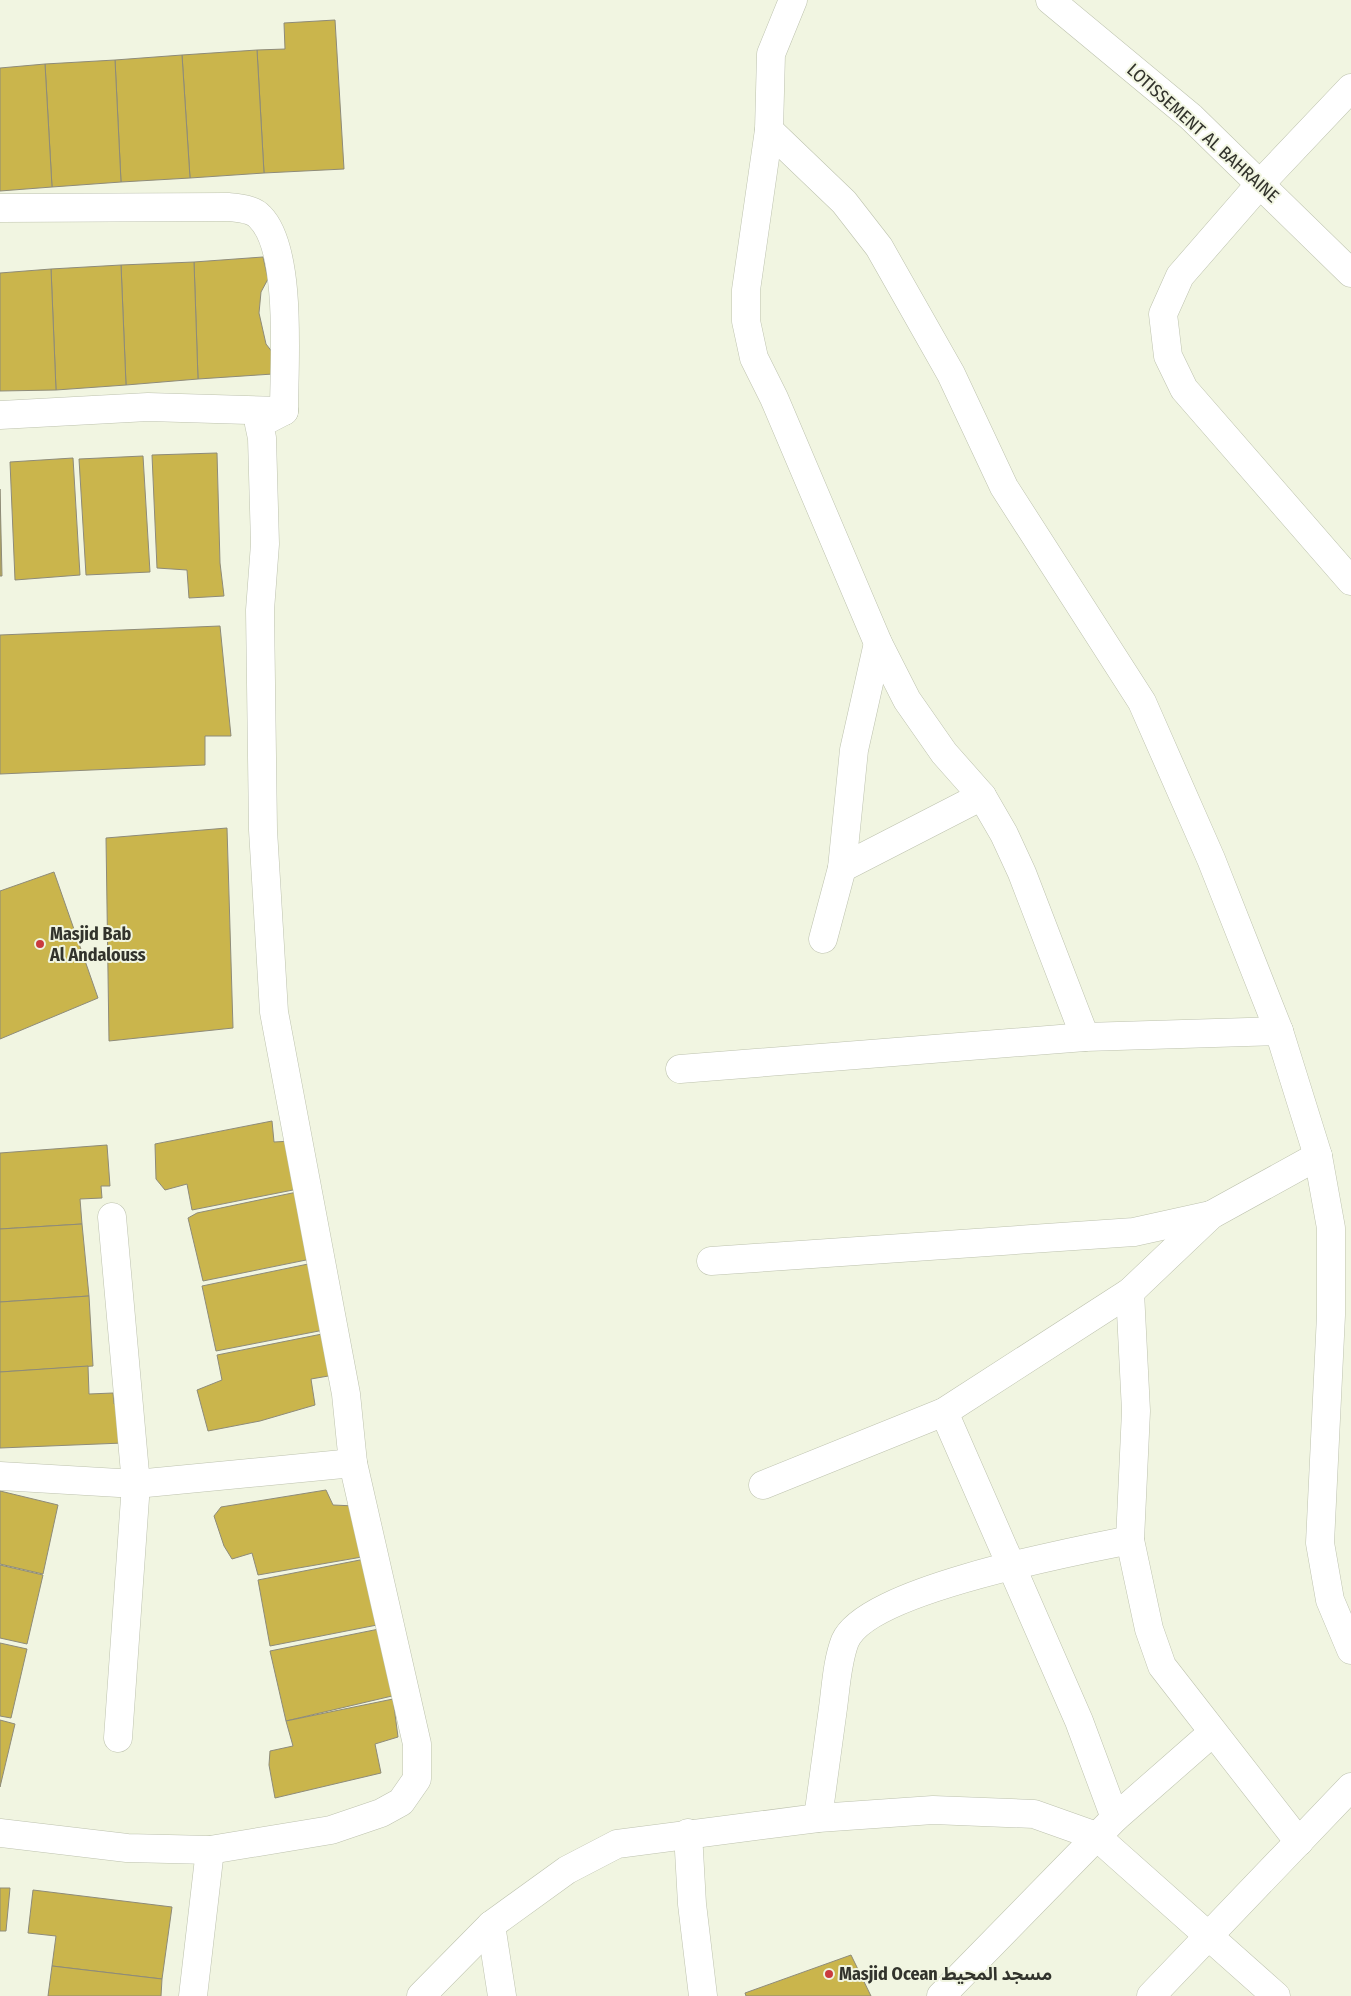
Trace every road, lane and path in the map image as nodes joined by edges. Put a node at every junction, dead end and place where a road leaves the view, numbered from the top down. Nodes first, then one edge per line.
1 (793, 0) edge
2 (1050, 0) edge
3 (1351, 88) edge
4 (769, 130) junction
5 (1260, 184) junction
6 (0, 208) edge
7 (1351, 273) edge
8 (284, 411) junction
9 (0, 415) edge
10 (1351, 581) edge
11 (878, 644) junction
12 (982, 796) junction
13 (842, 868) junction
14 (823, 939) dead end
15 (1279, 1031) junction
16 (1085, 1037) junction
17 (680, 1069) dead end
18 (1318, 1156) junction
19 (1211, 1215) junction
20 (112, 1217) dead end
21 (710, 1261) dead end
22 (1130, 1292) junction
23 (944, 1412) junction
24 (353, 1463) junction
25 (0, 1476) edge
26 (136, 1484) junction
27 (763, 1485) dead end
28 (1130, 1540) junction
29 (1011, 1564) junction
30 (1351, 1650) edge
31 (1212, 1733) junction
32 (118, 1738) dead end
33 (1351, 1787) edge
34 (818, 1818) junction
35 (1106, 1827) junction
36 (0, 1833) edge
37 (688, 1833) junction
38 (1299, 1842) junction
39 (210, 1850) junction
40 (490, 1925) junction
41 (1208, 1936) junction
42 (193, 1996) edge
43 (421, 1996) edge
44 (502, 1996) edge
45 (704, 1996) edge
46 (942, 1996) edge
47 (1151, 1996) edge
48 (1276, 1996) edge

1 - 4 street
2 - 5 street, LOTISSEMENT AL BAHRAINE
3 - 5 street
4 - 11 street
4 - 15 street
5 - 7 street, LOTISSEMENT AL BAHRAINE
5 - 10 street
6 - 8 street
8 - 9 street
8 - 24 street
11 - 12 street
11 - 13 street
12 - 13 street
12 - 16 street
13 - 14 street
15 - 16 street
15 - 18 street
16 - 17 street
18 - 19 street
18 - 30 street
19 - 21 street
19 - 22 street
20 - 26 street
22 - 23 street
22 - 28 street
23 - 27 street
23 - 29 street
24 - 26 street
24 - 39 street
25 - 26 street
26 - 32 street
28 - 29 street
28 - 31 street
29 - 34 street
29 - 35 street
31 - 35 street
31 - 38 street
33 - 38 street
34 - 35 street
34 - 37 street
35 - 41 street
35 - 46 street
36 - 39 street
37 - 40 street
37 - 45 street
38 - 41 street
39 - 42 street
40 - 43 street
40 - 44 street
41 - 47 street
41 - 48 street

